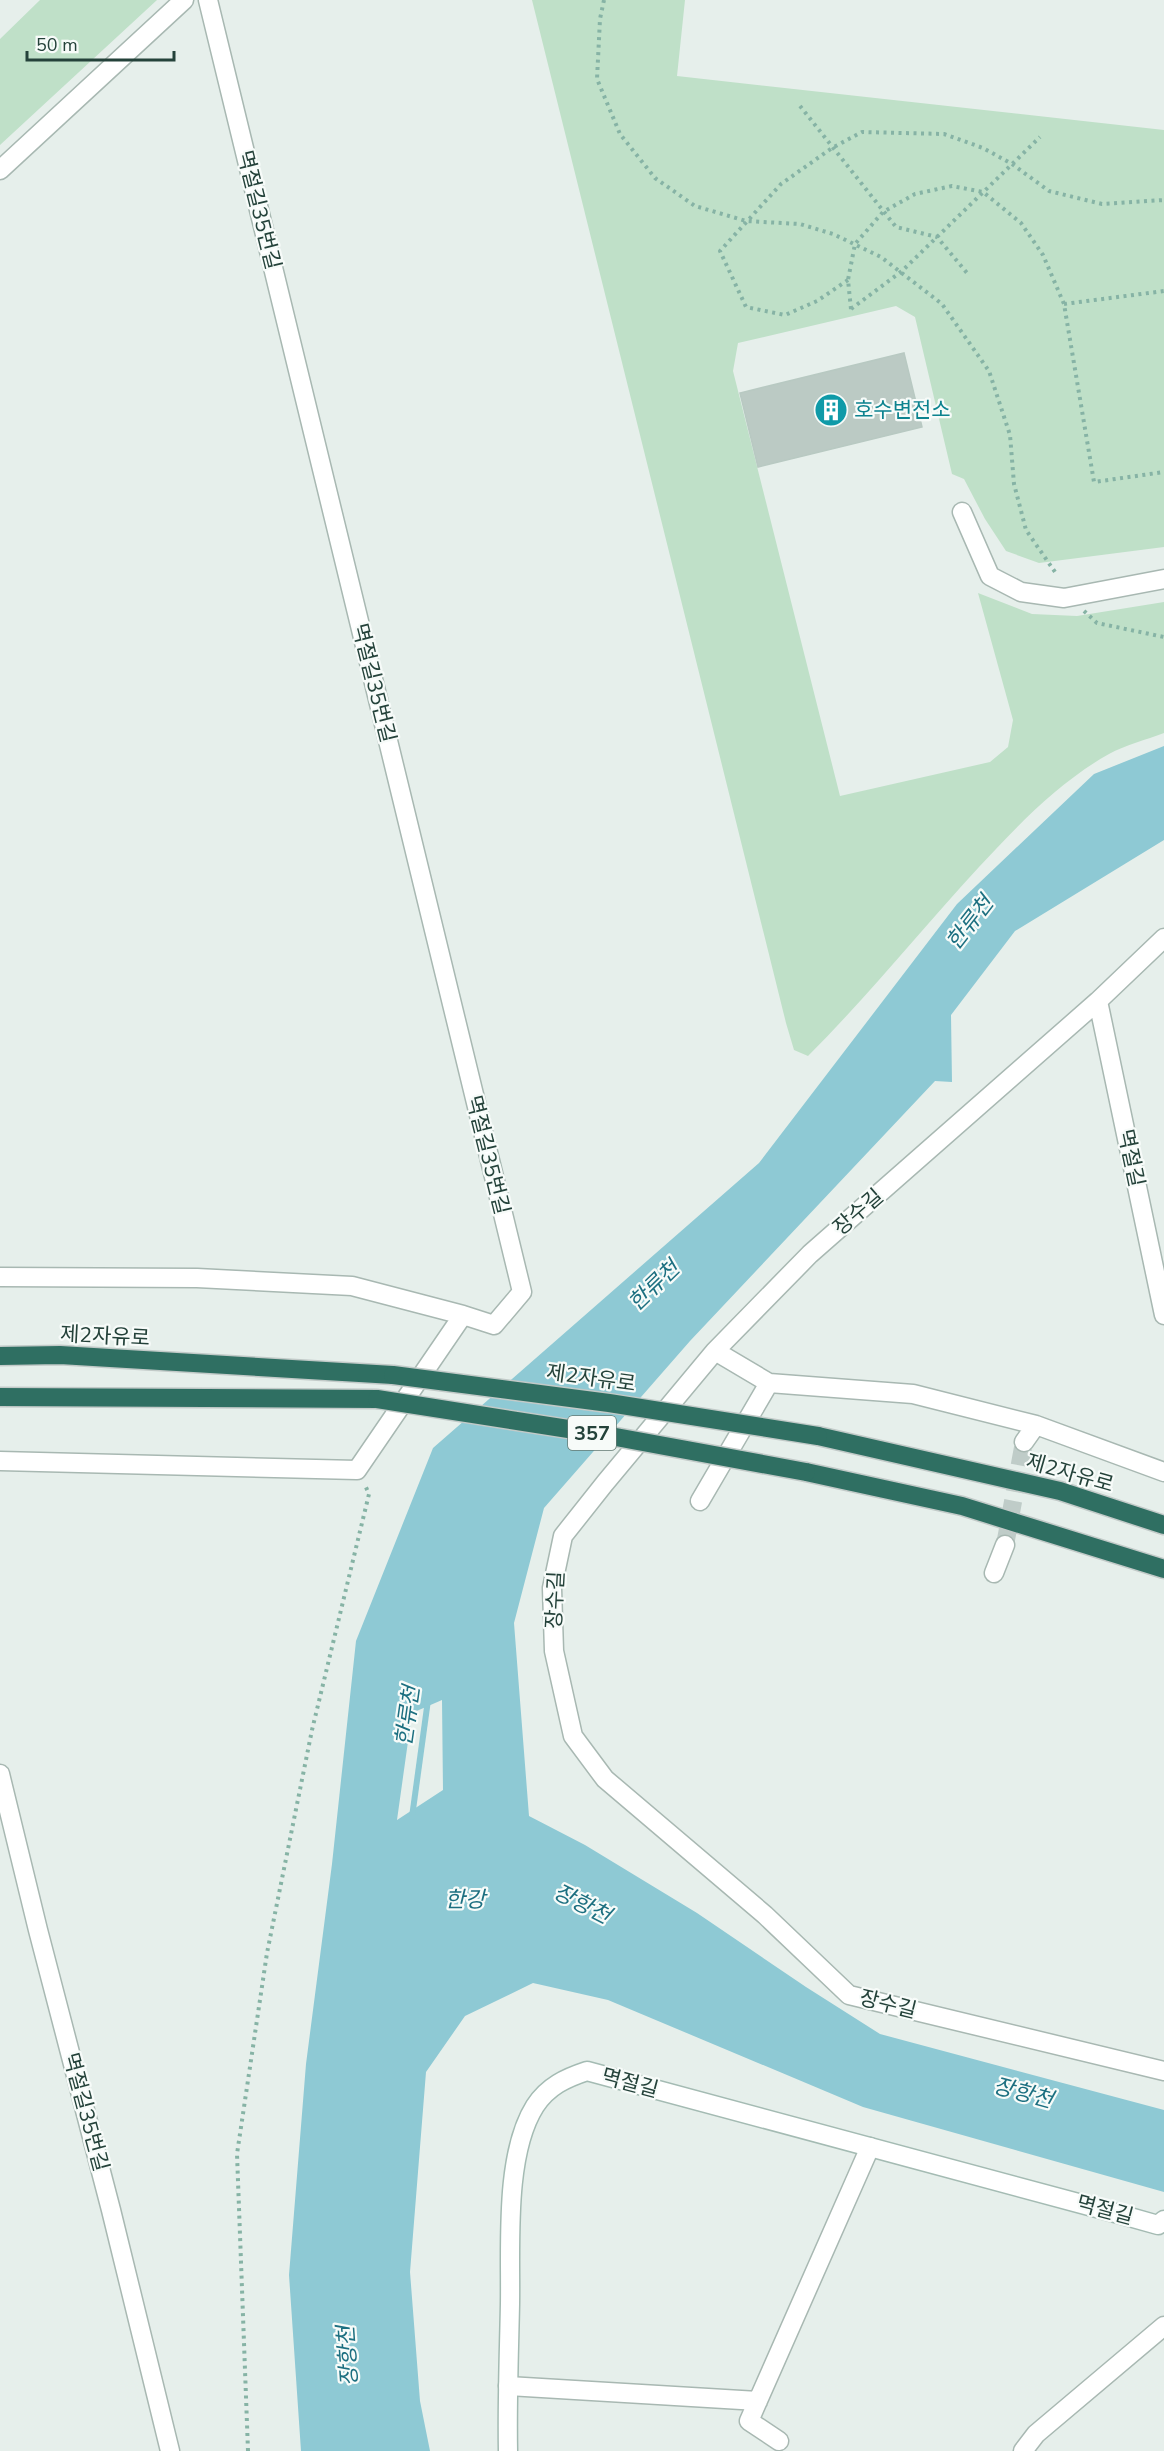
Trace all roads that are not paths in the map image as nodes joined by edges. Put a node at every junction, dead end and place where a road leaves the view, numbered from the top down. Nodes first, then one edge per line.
1 (184, 0) edge
2 (208, 0) edge
3 (0, 170) edge
4 (962, 512) dead end
5 (1164, 579) edge
6 (1164, 938) edge
7 (1098, 1000) junction
8 (0, 1277) edge
9 (463, 1315) junction
10 (1164, 1315) edge
11 (0, 1346) edge
12 (715, 1351) junction
13 (60, 1355) junction
14 (0, 1356) edge
15 (769, 1383) junction
16 (0, 1397) edge
17 (71, 1397) junction
18 (0, 1407) edge
19 (1036, 1425) junction
20 (1024, 1442) tunnel mouth
21 (0, 1461) edge
22 (1164, 1472) edge
23 (700, 1501) dead end
24 (1164, 1525) edge
25 (1005, 1545) tunnel mouth
26 (1164, 1569) edge
27 (994, 1574) dead end
28 (0, 1774) edge
29 (1164, 2072) edge
30 (870, 2147) junction
31 (1162, 2223) edge
32 (1164, 2326) edge
33 (508, 2386) junction
34 (758, 2402) junction
35 (779, 2441) dead end
36 (170, 2451) edge
37 (508, 2451) edge
38 (1023, 2451) edge

1 - 3 street
2 - 9 street, 멱절길35번길
4 - 5 street
6 - 7 street, 장수길
7 - 10 street, 멱절길
7 - 12 street, 장수길
8 - 9 street
9 - 21 street
11 - 13 highway
12 - 15 street
12 - 29 street, 장수길
13 - 14 highway, 제2자유로 / 357
13 - 24 highway, 제2자유로 / 357, bridge
15 - 19 street
15 - 23 street
16 - 17 highway
17 - 18 highway
17 - 26 highway, 357, bridge
19 - 20 street
19 - 22 street
25 - 27 street
28 - 36 street, 멱절길35번길
30 - 31 street, 멱절길
30 - 33 street, 멱절길
30 - 34 street
32 - 38 street
33 - 34 street
33 - 37 street, 멱절길
34 - 35 street

